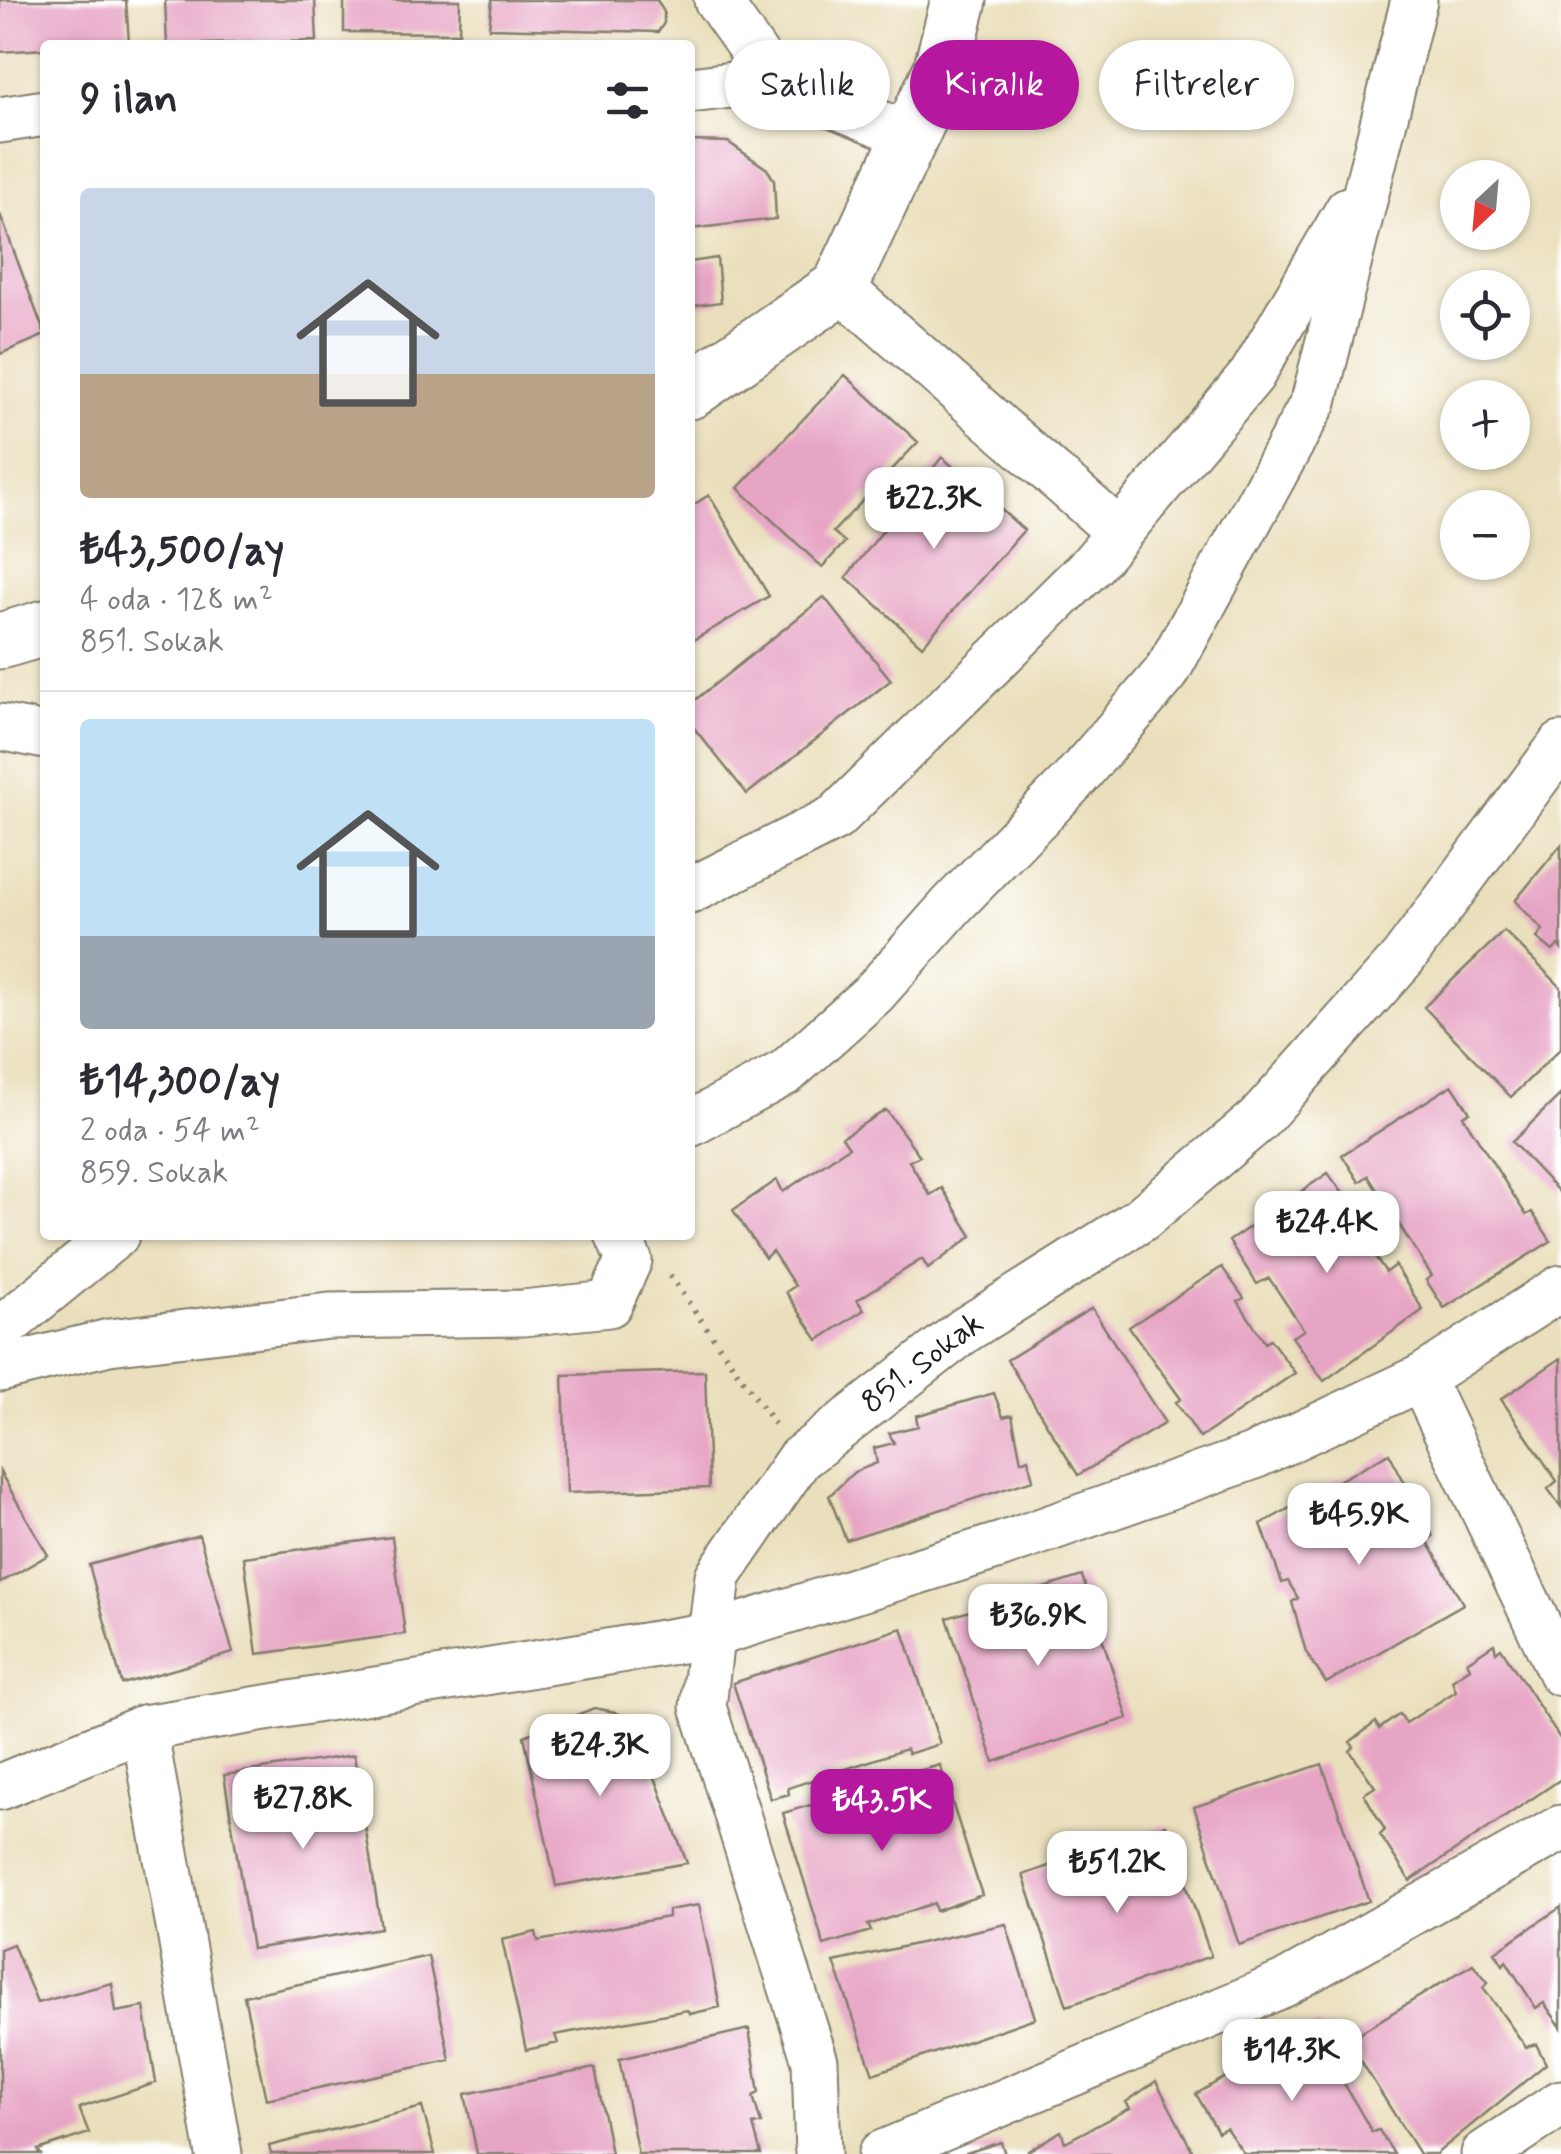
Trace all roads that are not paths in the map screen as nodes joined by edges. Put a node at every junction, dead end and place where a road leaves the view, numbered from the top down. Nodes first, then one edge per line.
1 (717, 0) edge
2 (958, 0) edge
3 (1414, 0) edge
4 (745, 40) edge
5 (725, 86) edge
6 (695, 89) edge
7 (40, 114) edge
8 (0, 120) edge
9 (890, 127) edge
10 (911, 136) junction
11 (1375, 164) junction
12 (840, 286) junction
13 (695, 388) edge
14 (1119, 532) junction
15 (40, 629) edge
16 (0, 640) edge
17 (0, 727) edge
18 (40, 735) edge
19 (1561, 745) edge
20 (695, 888) edge
21 (695, 1121) edge
22 (110, 1240) edge
23 (632, 1246) edge
24 (1561, 1288) edge
25 (0, 1330) edge
26 (0, 1370) edge
27 (1421, 1378) junction
28 (711, 1635) junction
29 (1561, 1673) edge
30 (144, 1728) junction
31 (0, 1787) edge
32 (1561, 1828) edge
33 (1561, 2103) edge
34 (219, 2154) edge
35 (818, 2154) edge
36 (882, 2154) edge
37 (1484, 2154) edge

1 - 4 street
2 - 10 street
3 - 11 street
5 - 6 street
7 - 8 street
9 - 10 street
10 - 12 street
11 - 14 street
11 - 21 street
12 - 13 street
12 - 14 street
14 - 20 street
15 - 16 street
17 - 18 street
19 - 28 street, 851. Sokak
22 - 25 street
23 - 26 street
24 - 27 street
27 - 28 street
27 - 29 street
28 - 30 street
28 - 35 street, 851. Sokak
30 - 31 street
30 - 34 street
32 - 36 street
33 - 37 street

